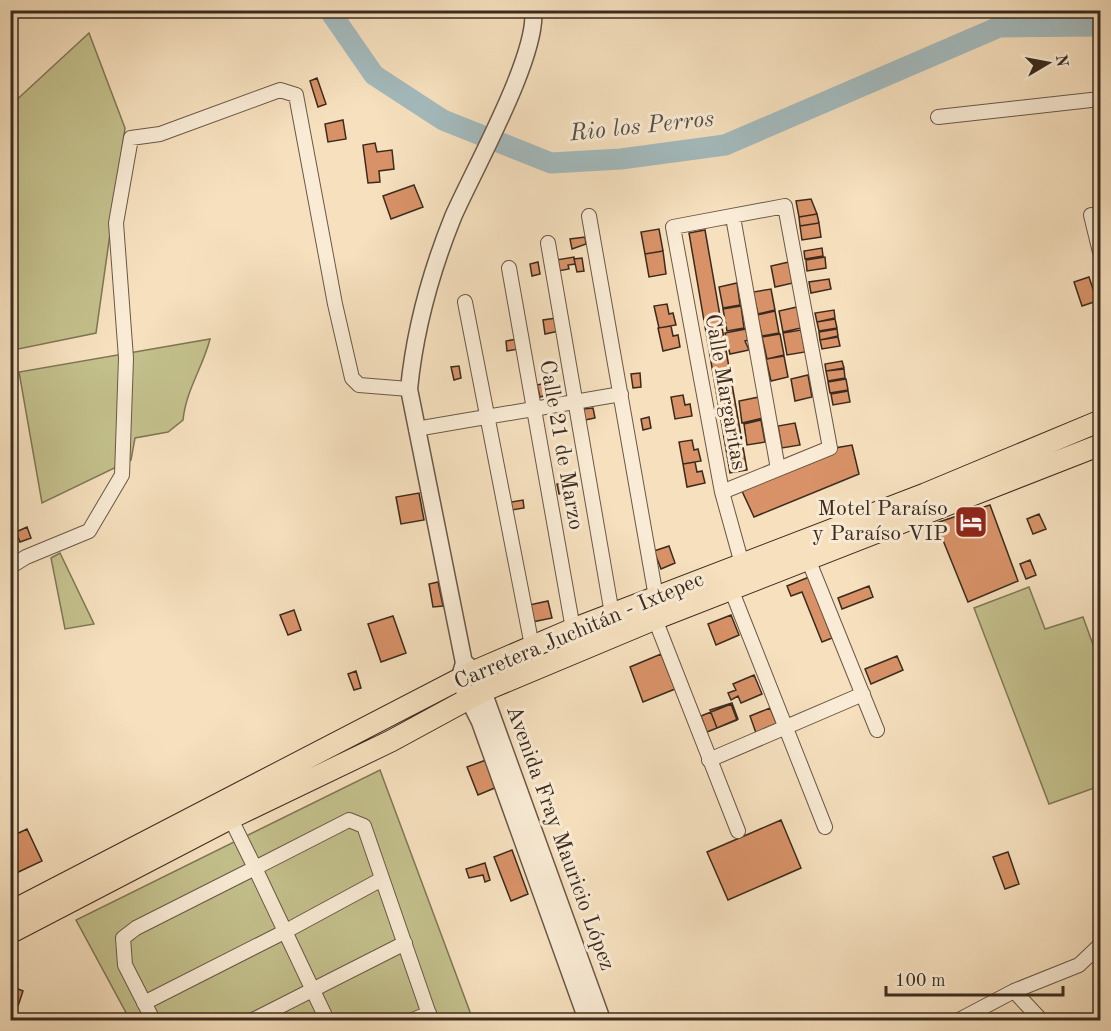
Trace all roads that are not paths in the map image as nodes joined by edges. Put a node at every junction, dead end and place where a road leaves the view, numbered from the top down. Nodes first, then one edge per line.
1 (533, 10) edge
2 (1101, 99) edge
3 (938, 117) dead end
4 (1091, 214) dead end
5 (590, 216) dead end
6 (733, 216) junction
7 (548, 243) dead end
8 (1101, 252) edge
9 (509, 268) dead end
10 (465, 302) dead end
11 (410, 389) junction
12 (621, 394) junction
13 (576, 401) junction
14 (534, 409) junction
15 (488, 417) junction
16 (1101, 421) edge
17 (416, 429) junction
18 (1101, 445) edge
19 (1024, 464) junction
20 (778, 469) junction
21 (722, 492) junction
22 (808, 559) junction
23 (742, 564) junction
24 (10, 567) edge
25 (731, 589) junction
26 (656, 597) junction
27 (612, 614) junction
28 (655, 619) junction
29 (573, 628) junction
30 (532, 646) junction
31 (470, 681) junction
32 (863, 694) junction
33 (786, 727) junction
34 (877, 730) dead end
35 (709, 760) junction
36 (227, 811) junction
37 (825, 827) dead end
38 (738, 831) dead end
39 (255, 868) junction
40 (382, 879) junction
41 (10, 912) edge
42 (286, 931) junction
43 (10, 933) edge
44 (405, 944) junction
45 (1101, 945) edge
46 (312, 991) junction
47 (1014, 991) junction
48 (144, 1003) junction
49 (430, 1017) edge
50 (153, 1020) edge
51 (253, 1020) edge
52 (327, 1020) edge
53 (413, 1020) edge
54 (587, 1020) edge
55 (602, 1020) edge
56 (959, 1020) edge
57 (1041, 1020) edge

1 - 11 street
2 - 3 street
4 - 8 street
5 - 12 street
6 - 20 street
6 - 20 street
6 - 21 street, Calle Margaritas
7 - 13 street
9 - 14 street, Calle 21 de Marzo
10 - 15 street
11 - 17 street
11 - 24 street
12 - 13 street
12 - 26 street
13 - 14 street
13 - 27 street
14 - 15 street
14 - 29 street, Calle 21 de Marzo
15 - 17 street
15 - 30 street
16 - 19 main road, Carretera Juchitán - Ixtepec
17 - 31 street
18 - 19 main road, Carretera Juchitán - Ixtepec
19 - 22 main road, Carretera Juchitán - Ixtepec
19 - 23 main road, Carretera Juchitán - Ixtepec
20 - 21 street
21 - 23 street, Calle Margaritas
22 - 25 main road, Carretera Juchitán - Ixtepec
22 - 32 street
23 - 26 main road, Carretera Juchitán - Ixtepec
25 - 28 main road, Carretera Juchitán - Ixtepec
25 - 33 street
26 - 27 main road, Carretera Juchitán - Ixtepec
27 - 29 main road, Carretera Juchitán - Ixtepec
28 - 31 main road, Carretera Juchitán - Ixtepec
28 - 35 street
29 - 30 main road, Carretera Juchitán - Ixtepec
30 - 31 main road, Carretera Juchitán - Ixtepec
31 - 36 main road, Carretera Juchitán - Ixtepec
31 - 54 street, Avenida Fray Mauricio López
31 - 55 street, Avenida Fray Mauricio López
32 - 33 street
32 - 34 street
33 - 35 street
33 - 37 street
35 - 38 street
36 - 39 street
36 - 41 main road, Carretera Juchitán - Ixtepec
36 - 43 main road, Carretera Juchitán - Ixtepec
39 - 40 street
39 - 42 street
39 - 48 street
40 - 42 street
40 - 44 street
42 - 46 street
42 - 48 street
44 - 46 street
44 - 49 street
45 - 47 street
46 - 51 street
46 - 52 street
47 - 56 street
47 - 57 street
48 - 50 street
49 - 53 street

